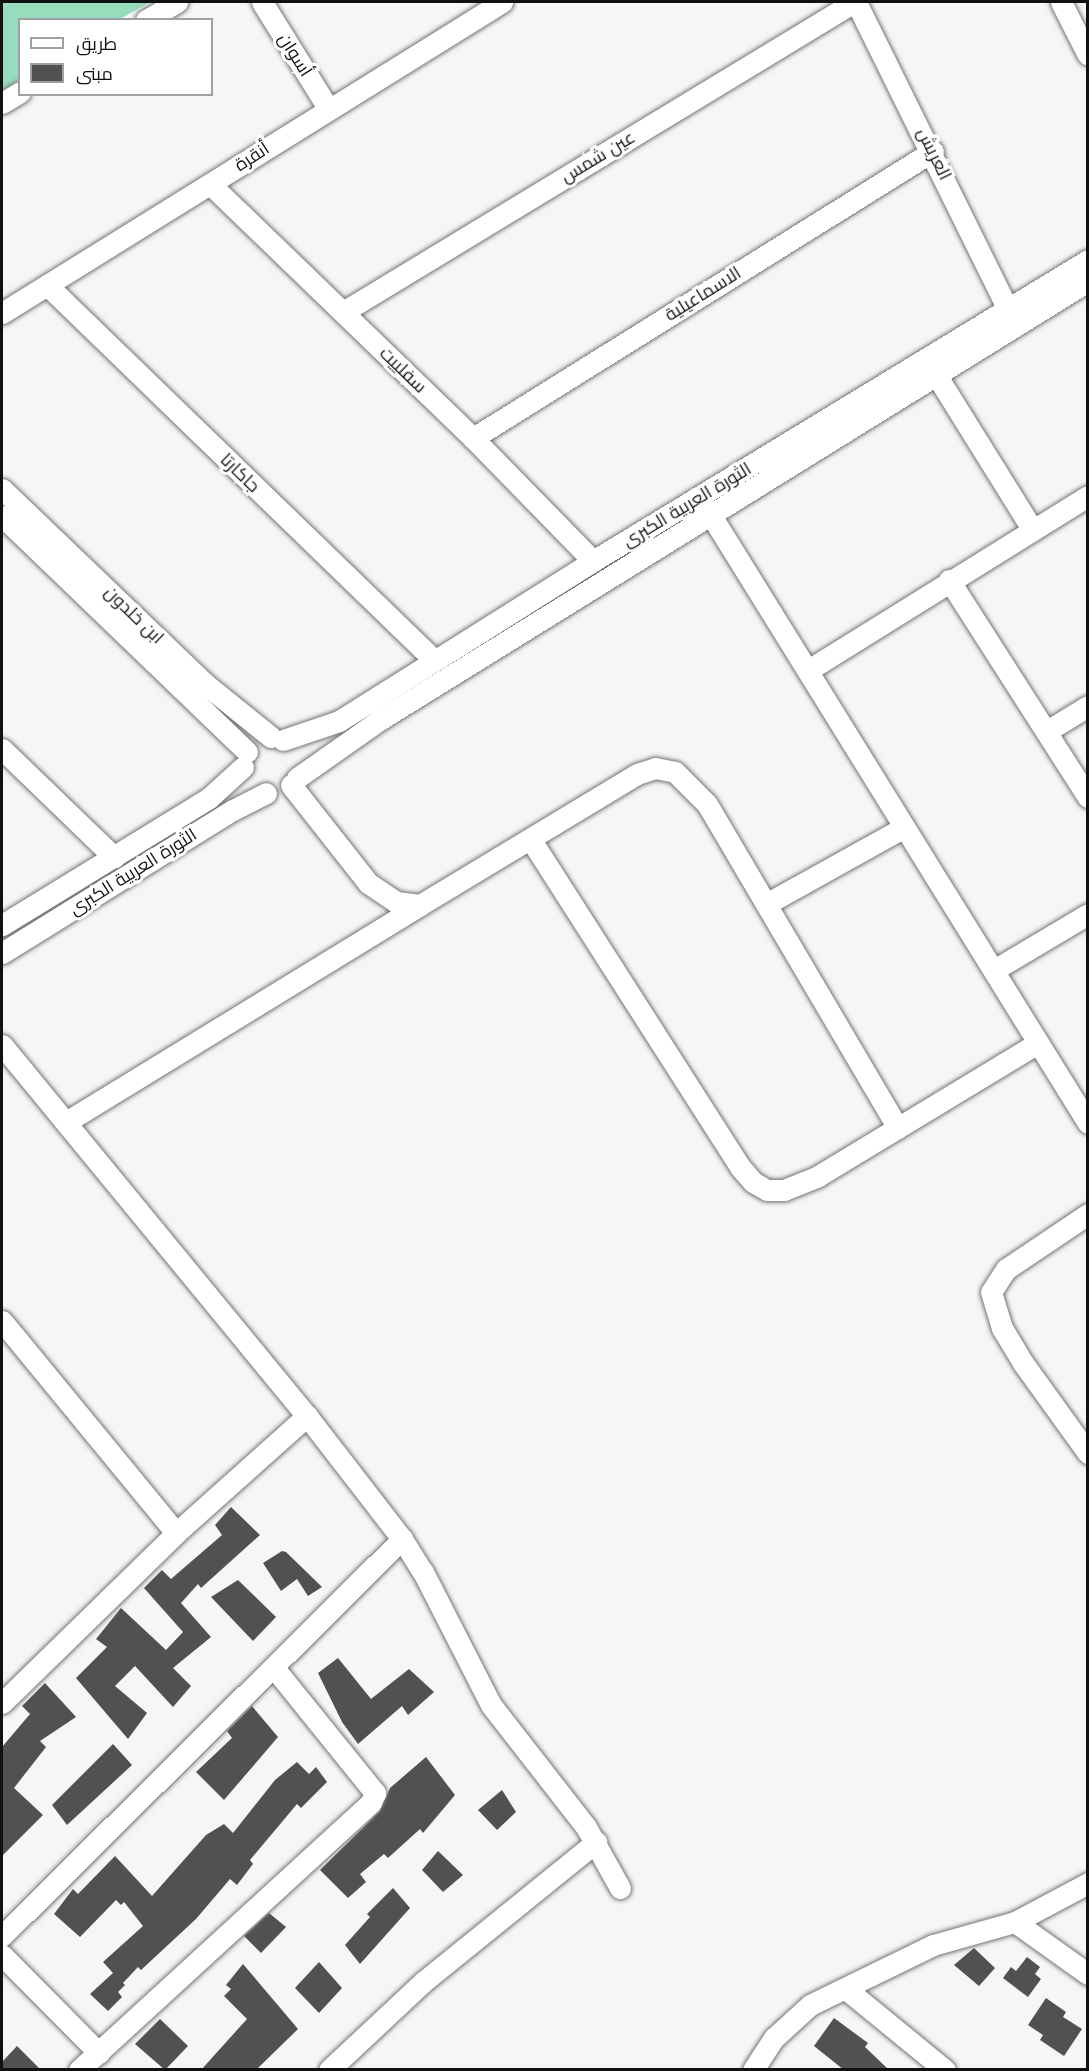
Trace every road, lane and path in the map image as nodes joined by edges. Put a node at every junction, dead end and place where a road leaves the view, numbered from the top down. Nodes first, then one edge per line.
1 (177, 2) edge
2 (262, 2) edge
3 (502, 2) edge
4 (855, 2) edge
5 (1060, 2) edge
6 (149, 18) edge
7 (1088, 55) edge
8 (18, 93) edge
9 (2, 103) edge
10 (328, 108) junction
11 (933, 151) junction
12 (210, 184) junction
13 (1088, 260) edge
14 (1088, 280) edge
15 (47, 285) junction
16 (1008, 309) junction
17 (343, 312) junction
18 (2, 313) edge
19 (935, 374) junction
20 (473, 438) junction
21 (2, 489) edge
22 (1088, 496) edge
23 (706, 507) junction
24 (2, 516) edge
25 (1032, 529) junction
26 (593, 561) junction
27 (949, 580) junction
28 (434, 660) junction
29 (810, 669) junction
30 (369, 700) junction
31 (1088, 706) edge
32 (381, 719) junction
33 (1047, 731) junction
34 (277, 738) junction
35 (2, 749) edge
36 (245, 759) junction
37 (294, 781) junction
38 (266, 793) junction
39 (1088, 797) edge
40 (903, 828) junction
41 (531, 840) junction
42 (114, 856) junction
43 (768, 903) junction
44 (420, 905) junction
45 (1088, 914) edge
46 (2, 925) edge
47 (2, 953) edge
48 (994, 970) junction
49 (1038, 1043) junction
50 (2, 1045) edge
51 (1086, 1116) edge
52 (66, 1122) junction
53 (898, 1128) junction
54 (1088, 1214) edge
55 (2, 1321) edge
56 (308, 1416) junction
57 (1088, 1453) edge
58 (176, 1533) junction
59 (402, 1539) junction
60 (274, 1668) junction
61 (2, 1703) edge
62 (596, 1842) junction
63 (1088, 1883) edge
64 (620, 1888) dead end
65 (1015, 1922) junction
66 (2, 1936) edge
67 (2, 1955) edge
68 (1088, 1974) edge
69 (846, 1989) junction
70 (99, 2053) junction
71 (79, 2070) edge
72 (329, 2070) edge
73 (753, 2070) edge
74 (945, 2070) edge

1 - 6 street
2 - 10 street, أسوان
3 - 10 street, أنقرة
4 - 11 street, العريش
4 - 17 street, عين شمس
5 - 7 street
8 - 9 street
10 - 12 street, أنقرة
11 - 16 street, العريش
11 - 20 street, الاسماعيلية
12 - 15 street, أنقرة
12 - 17 street, سفلييت
13 - 16 street, الثورة العربية الكبرى
14 - 19 street, الثورة العربية الكبرى
15 - 18 street, أنقرة
15 - 28 street, جاكارتا
16 - 23 street, الثورة العربية الكبرى
17 - 20 street, سفلييت
19 - 23 street, الثورة العربية الكبرى
19 - 25 street
20 - 26 street, سفلييت
21 - 34 street, ابن خلدون
22 - 25 street
23 - 26 street, الثورة العربية الكبرى
23 - 29 street
23 - 32 street, الثورة العربية الكبرى
24 - 36 street, ابن خلدون
25 - 27 street
26 - 28 street, الثورة العربية الكبرى
27 - 29 street
27 - 33 street
28 - 30 street, الثورة العربية الكبرى
29 - 40 street
30 - 32 street
30 - 34 street, الثورة العربية الكبرى
31 - 33 street
32 - 37 street, الثورة العربية الكبرى
33 - 39 street
34 - 36 street
34 - 37 street
35 - 42 street
36 - 38 street
36 - 42 street, الثورة العربية الكبرى
37 - 38 street
37 - 44 street
38 - 47 street, الثورة العربية الكبرى
40 - 43 street
40 - 48 street
41 - 43 street
41 - 44 street
41 - 53 street
42 - 46 street, الثورة العربية الكبرى
43 - 53 street
44 - 52 street
45 - 48 street
48 - 49 street
49 - 51 street
49 - 53 street
50 - 52 street
52 - 56 street
54 - 57 street
55 - 58 street
56 - 58 street
56 - 59 street
58 - 61 street
59 - 60 street
59 - 62 street
60 - 66 street
60 - 70 street
62 - 64 street
62 - 72 street
63 - 65 street
65 - 68 street
65 - 69 street
67 - 70 street
69 - 73 street
69 - 74 street
70 - 71 street

